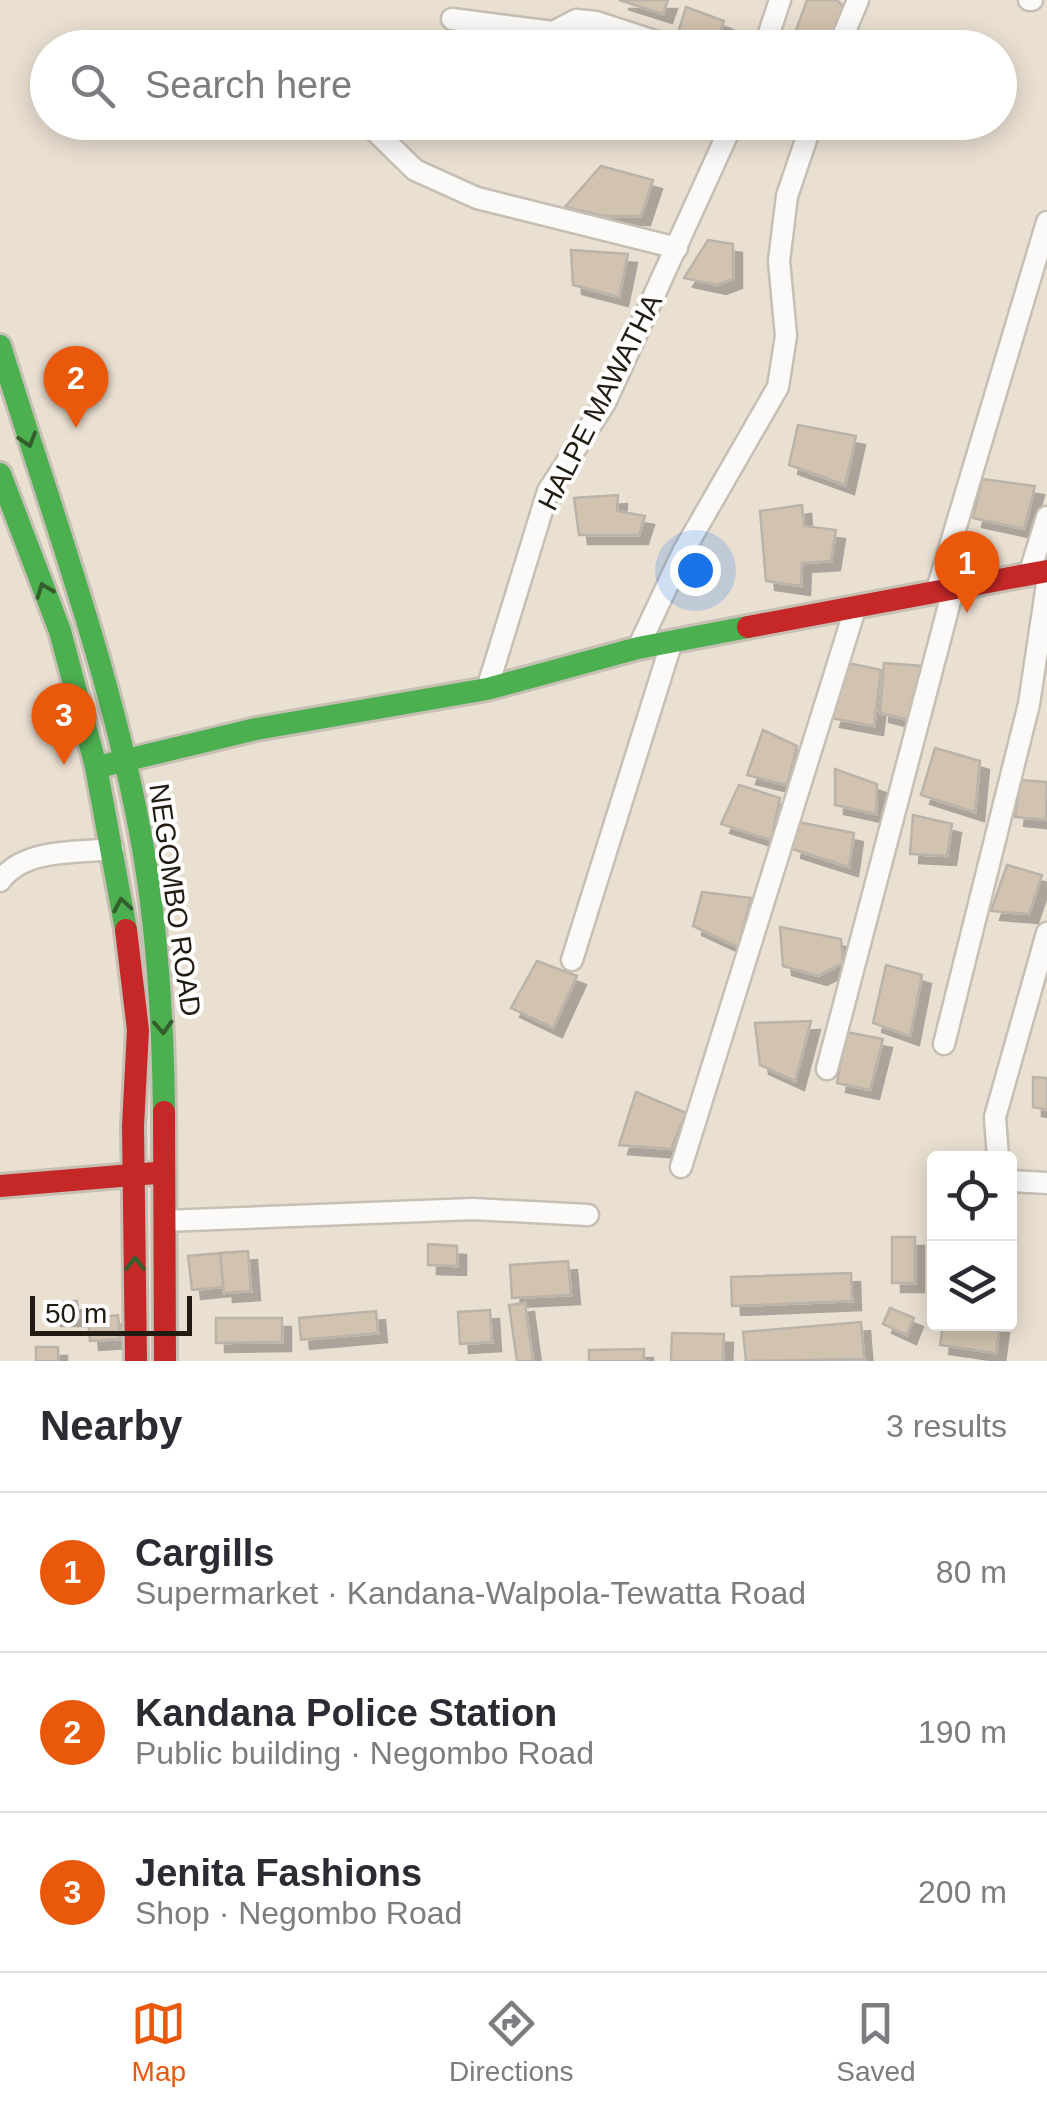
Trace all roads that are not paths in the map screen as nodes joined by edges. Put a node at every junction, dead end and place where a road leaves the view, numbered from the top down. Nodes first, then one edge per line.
1 (780, 0) edge
2 (858, 0) edge
3 (452, 19) dead end
4 (537, 30) edge
5 (556, 30) edge
6 (621, 30) edge
7 (770, 30) edge
8 (846, 30) edge
9 (384, 140) edge
10 (725, 140) edge
11 (806, 140) edge
12 (1047, 222) edge
13 (678, 248) junction
14 (0, 346) edge
15 (2, 490) edge
16 (1047, 517) edge
17 (1041, 576) edge
18 (944, 591) junction
19 (855, 609) junction
20 (672, 642) junction
21 (638, 648) junction
22 (487, 688) junction
23 (123, 762) junction
24 (96, 767) junction
25 (113, 849) junction
26 (0, 881) edge
27 (1047, 933) edge
28 (572, 960) dead end
29 (944, 1044) dead end
30 (826, 1068) dead end
31 (997, 1151) edge
32 (681, 1167) dead end
33 (162, 1173) junction
34 (134, 1174) junction
35 (1017, 1181) edge
36 (1047, 1183) edge
37 (0, 1186) edge
38 (588, 1215) dead end
39 (164, 1221) junction
40 (136, 1361) edge
41 (165, 1361) edge

1 - 7 street
2 - 8 street
3 - 4 street
5 - 6 street
9 - 13 street
10 - 13 street, HALPE MAWATHA
11 - 21 street
12 - 18 street
13 - 22 street, HALPE MAWATHA
14 -> 23 main road, NEGOMBO ROAD
24 -> 15 main road, NEGOMBO ROAD
16 - 17 street
17 - 18 main road
17 - 29 street
18 - 19 main road
18 - 30 street
19 - 20 main road
19 - 32 street
20 - 21 main road
20 - 28 street
21 - 22 main road
22 - 23 main road
23 - 24 main road
23 -> 33 main road, NEGOMBO ROAD
24 - 25 main road, NEGOMBO ROAD
25 - 26 street
34 -> 25 main road, NEGOMBO ROAD
27 - 31 street
33 - 34 main road
33 - 39 main road, NEGOMBO ROAD
34 - 37 main road
40 -> 34 main road, NEGOMBO ROAD
35 - 36 street
38 - 39 street
39 - 41 main road, NEGOMBO ROAD

